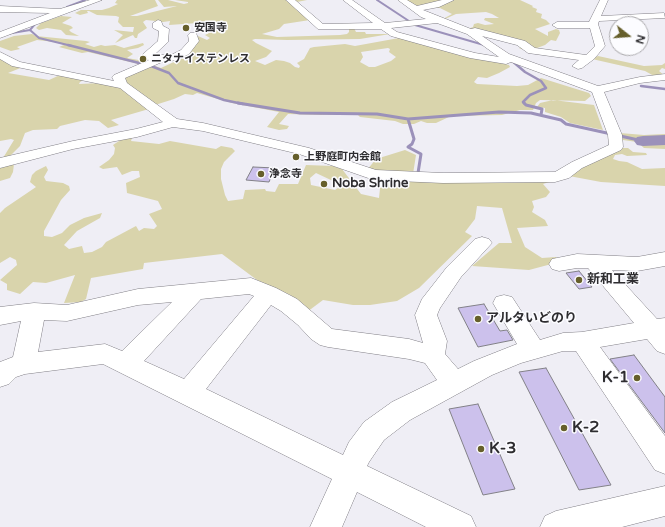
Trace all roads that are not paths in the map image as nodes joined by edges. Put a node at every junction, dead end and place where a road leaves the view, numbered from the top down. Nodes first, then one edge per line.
1 (290, 0) edge
2 (347, 0) edge
3 (402, 0) edge
4 (450, 0) edge
5 (49, 2) dead end
6 (102, 2) edge
7 (605, 3) edge
8 (0, 9) edge
9 (417, 9) junction
10 (25, 10) junction
11 (58, 12) junction
12 (664, 16) dead end
13 (439, 20) junction
14 (158, 23) dead end
15 (557, 25) dead end
16 (382, 26) junction
17 (597, 27) junction
18 (466, 30) junction
19 (2, 35) edge
20 (193, 35) dead end
21 (0, 55) edge
22 (588, 58) junction
23 (515, 61) junction
24 (152, 63) junction
25 (563, 77) junction
26 (665, 77) edge
27 (122, 85) junction
28 (597, 90) junction
29 (173, 123) junction
30 (0, 163) edge
31 (482, 243) dead end
32 (665, 259) edge
33 (594, 261) junction
34 (559, 264) dead end
35 (195, 291) junction
36 (268, 292) junction
37 (504, 303) dead end
38 (34, 311) junction
39 (0, 316) edge
40 (661, 334) edge
41 (582, 341) junction
42 (534, 351) junction
43 (433, 356) junction
44 (126, 363) junction
45 (24, 364) junction
46 (0, 376) edge
47 (455, 384) junction
48 (188, 393) junction
49 (665, 460) edge
50 (350, 472) junction
51 (665, 501) edge
52 (326, 527) edge
53 (460, 527) edge
54 (556, 527) edge

1 - 16 street
2 - 16 street
3 - 9 street
4 - 9 street
5 - 10 street
6 - 11 street
7 - 17 street
8 - 10 street
9 - 13 street
10 - 11 street
11 - 19 street
12 - 17 street
13 - 16 street
13 - 18 street
14 - 24 street
15 - 17 street
16 - 23 street
17 - 22 street
18 - 22 street
18 - 23 street
20 - 24 street
21 - 27 street
22 - 25 street
23 - 25 street
24 - 27 street
25 - 28 street
26 - 28 street
27 - 29 street
28 - 29 street
29 - 30 street
31 - 43 street
32 - 33 street
33 - 34 street
33 - 40 street
35 - 36 street
35 - 38 street
35 - 44 street
36 - 43 street
36 - 48 street
37 - 42 street
38 - 39 street
38 - 45 street
40 - 41 street
41 - 42 street
41 - 49 street
42 - 47 street
43 - 47 street
44 - 45 street
44 - 48 street
45 - 46 street
47 - 50 street
48 - 50 street
50 - 52 street
50 - 53 street
51 - 54 street

